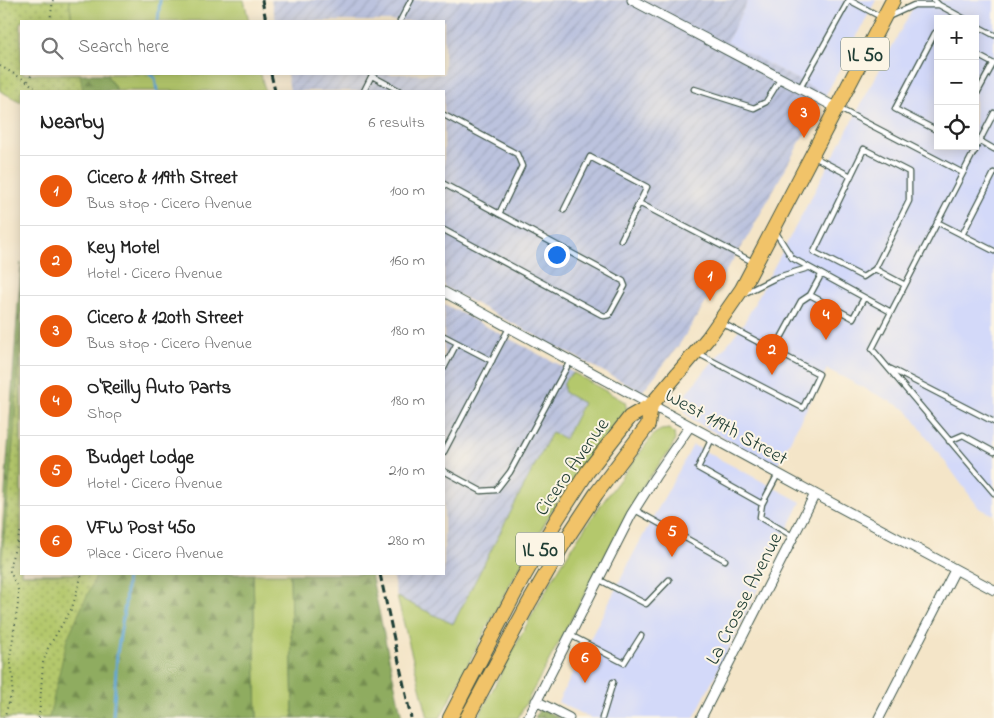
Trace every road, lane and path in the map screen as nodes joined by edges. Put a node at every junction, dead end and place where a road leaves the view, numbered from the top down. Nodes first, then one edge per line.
1 (53, 0) edge
2 (411, 0) edge
3 (632, 0) edge
4 (849, 0) edge
5 (893, 0) edge
6 (934, 0) edge
7 (939, 4) junction
8 (958, 15) edge
9 (884, 18) junction
10 (50, 20) edge
11 (401, 20) edge
12 (979, 27) edge
13 (994, 35) edge
14 (934, 38) edge
15 (979, 56) edge
16 (994, 64) edge
17 (0, 66) edge
18 (32, 75) edge
19 (372, 75) edge
20 (781, 78) junction
21 (28, 82) junction
22 (800, 88) junction
23 (694, 89) dead end
24 (37, 90) edge
25 (364, 90) edge
26 (398, 90) edge
27 (979, 90) edge
28 (837, 108) junction
29 (994, 113) edge
30 (445, 116) edge
31 (934, 129) edge
32 (980, 141) joint
33 (994, 149) edge
34 (975, 150) edge
35 (812, 156) junction
36 (963, 173) junction
37 (994, 173) edge
38 (851, 176) junction
39 (445, 185) edge
40 (639, 203) junction
41 (564, 210) dead end
42 (499, 214) junction
43 (938, 222) junction
44 (774, 230) junction
45 (445, 231) edge
46 (962, 235) junction
47 (621, 240) dead end
48 (994, 251) edge
49 (756, 263) junction
50 (808, 268) junction
51 (875, 269) junction
52 (821, 275) junction
53 (905, 285) junction
54 (445, 293) edge
55 (810, 295) junction
56 (736, 298) junction
57 (864, 298) junction
58 (891, 312) junction
59 (720, 322) junction
60 (509, 328) junction
61 (782, 336) dead end
62 (445, 337) edge
63 (457, 343) junction
64 (696, 352) junction
65 (492, 361) junction
66 (570, 361) junction
67 (445, 366) edge
68 (888, 367) junction
69 (651, 405) junction
70 (994, 422) edge
71 (690, 426) junction
72 (712, 438) junction
73 (949, 441) junction
74 (445, 450) edge
75 (994, 452) edge
76 (445, 472) edge
77 (778, 474) junction
78 (994, 493) edge
79 (815, 494) junction
80 (762, 504) junction
81 (634, 510) junction
82 (20, 533) edge
83 (794, 537) junction
84 (725, 560) dead end
85 (955, 570) junction
86 (82, 575) edge
87 (598, 579) junction
88 (669, 580) dead end
89 (994, 590) edge
90 (570, 635) junction
91 (641, 636) dead end
92 (613, 682) dead end
93 (536, 702) junction
94 (452, 715) edge
95 (4, 718) edge
96 (39, 718) edge
97 (467, 718) edge
98 (528, 718) edge
99 (570, 718) edge
100 (602, 718) edge
101 (701, 718) edge
102 (879, 718) edge

1 - 10 path
2 - 11 lane
3 - 20 street
4 - 9 lane
4 - 22 lane
5 - 9 main road, Cicero Avenue / IL 50
6 - 7 lane
7 - 8 lane
7 - 9 lane
9 - 28 main road, Cicero Avenue / IL 50
12 - 13 lane
14 - 31 lane
15 - 16 lane
16 - 27 lane
17 - 21 path
18 - 21 path
19 - 25 lane
19 - 26 lane
20 - 22 street
20 - 23 lane
21 - 24 path
22 - 28 street
28 - 35 main road, Cicero Avenue / IL 50
28 - 36 lane
29 - 32 lane
30 - 42 lane
32 - 33 lane
34 - 36 lane
35 - 38 lane
35 - 44 main road, Cicero Avenue / IL 50
36 - 43 lane
37 - 46 lane
38 - 51 lane
38 - 51 lane
39 - 42 lane
40 - 41 lane
40 - 47 lane
40 - 49 lane
42 - 45 lane
43 - 46 lane
43 - 53 lane
44 - 49 main road, Cicero Avenue / IL 50
44 - 50 lane
46 - 48 lane
49 - 56 main road, Cicero Avenue / IL 50
50 - 52 lane
50 - 56 lane
51 - 53 lane
52 - 55 lane
52 - 57 lane
53 - 58 lane
54 - 60 street, West 119th Street
55 - 57 lane
55 - 61 lane
56 - 59 main road, Cicero Avenue / IL 50
57 - 58 lane
58 - 68 lane
59 - 64 main road, Cicero Avenue / IL 50
59 - 64 lane
60 - 65 lane
60 - 66 street, West 119th Street
62 - 63 lane
63 - 65 lane
63 - 67 lane
64 - 69 main road, Cicero Avenue / IL 50
65 - 74 lane
66 - 69 street, West 119th Street
66 - 76 lane
68 - 70 lane
68 - 73 lane
69 - 71 street, West 119th Street
69 - 94 main road, Cicero Avenue / IL 50
69 - 97 main road, Cicero Avenue / IL 50
71 - 72 street, West 119th Street
71 - 81 street
72 - 77 street, West 119th Street
72 - 80 lane
73 - 75 lane
73 - 78 lane
77 - 79 street, West 119th Street
77 - 80 lane
79 - 83 street, La Crosse Avenue
79 - 85 street, West 119th Street
80 - 83 lane
81 - 84 lane
81 - 87 street
82 - 95 path
83 - 101 street, La Crosse Avenue
85 - 89 street, West 119th Street
85 - 102 street
86 - 96 path
87 - 88 lane
87 - 90 street
90 - 91 lane
90 - 93 street
92 - 100 lane
93 - 98 street
93 - 99 street

